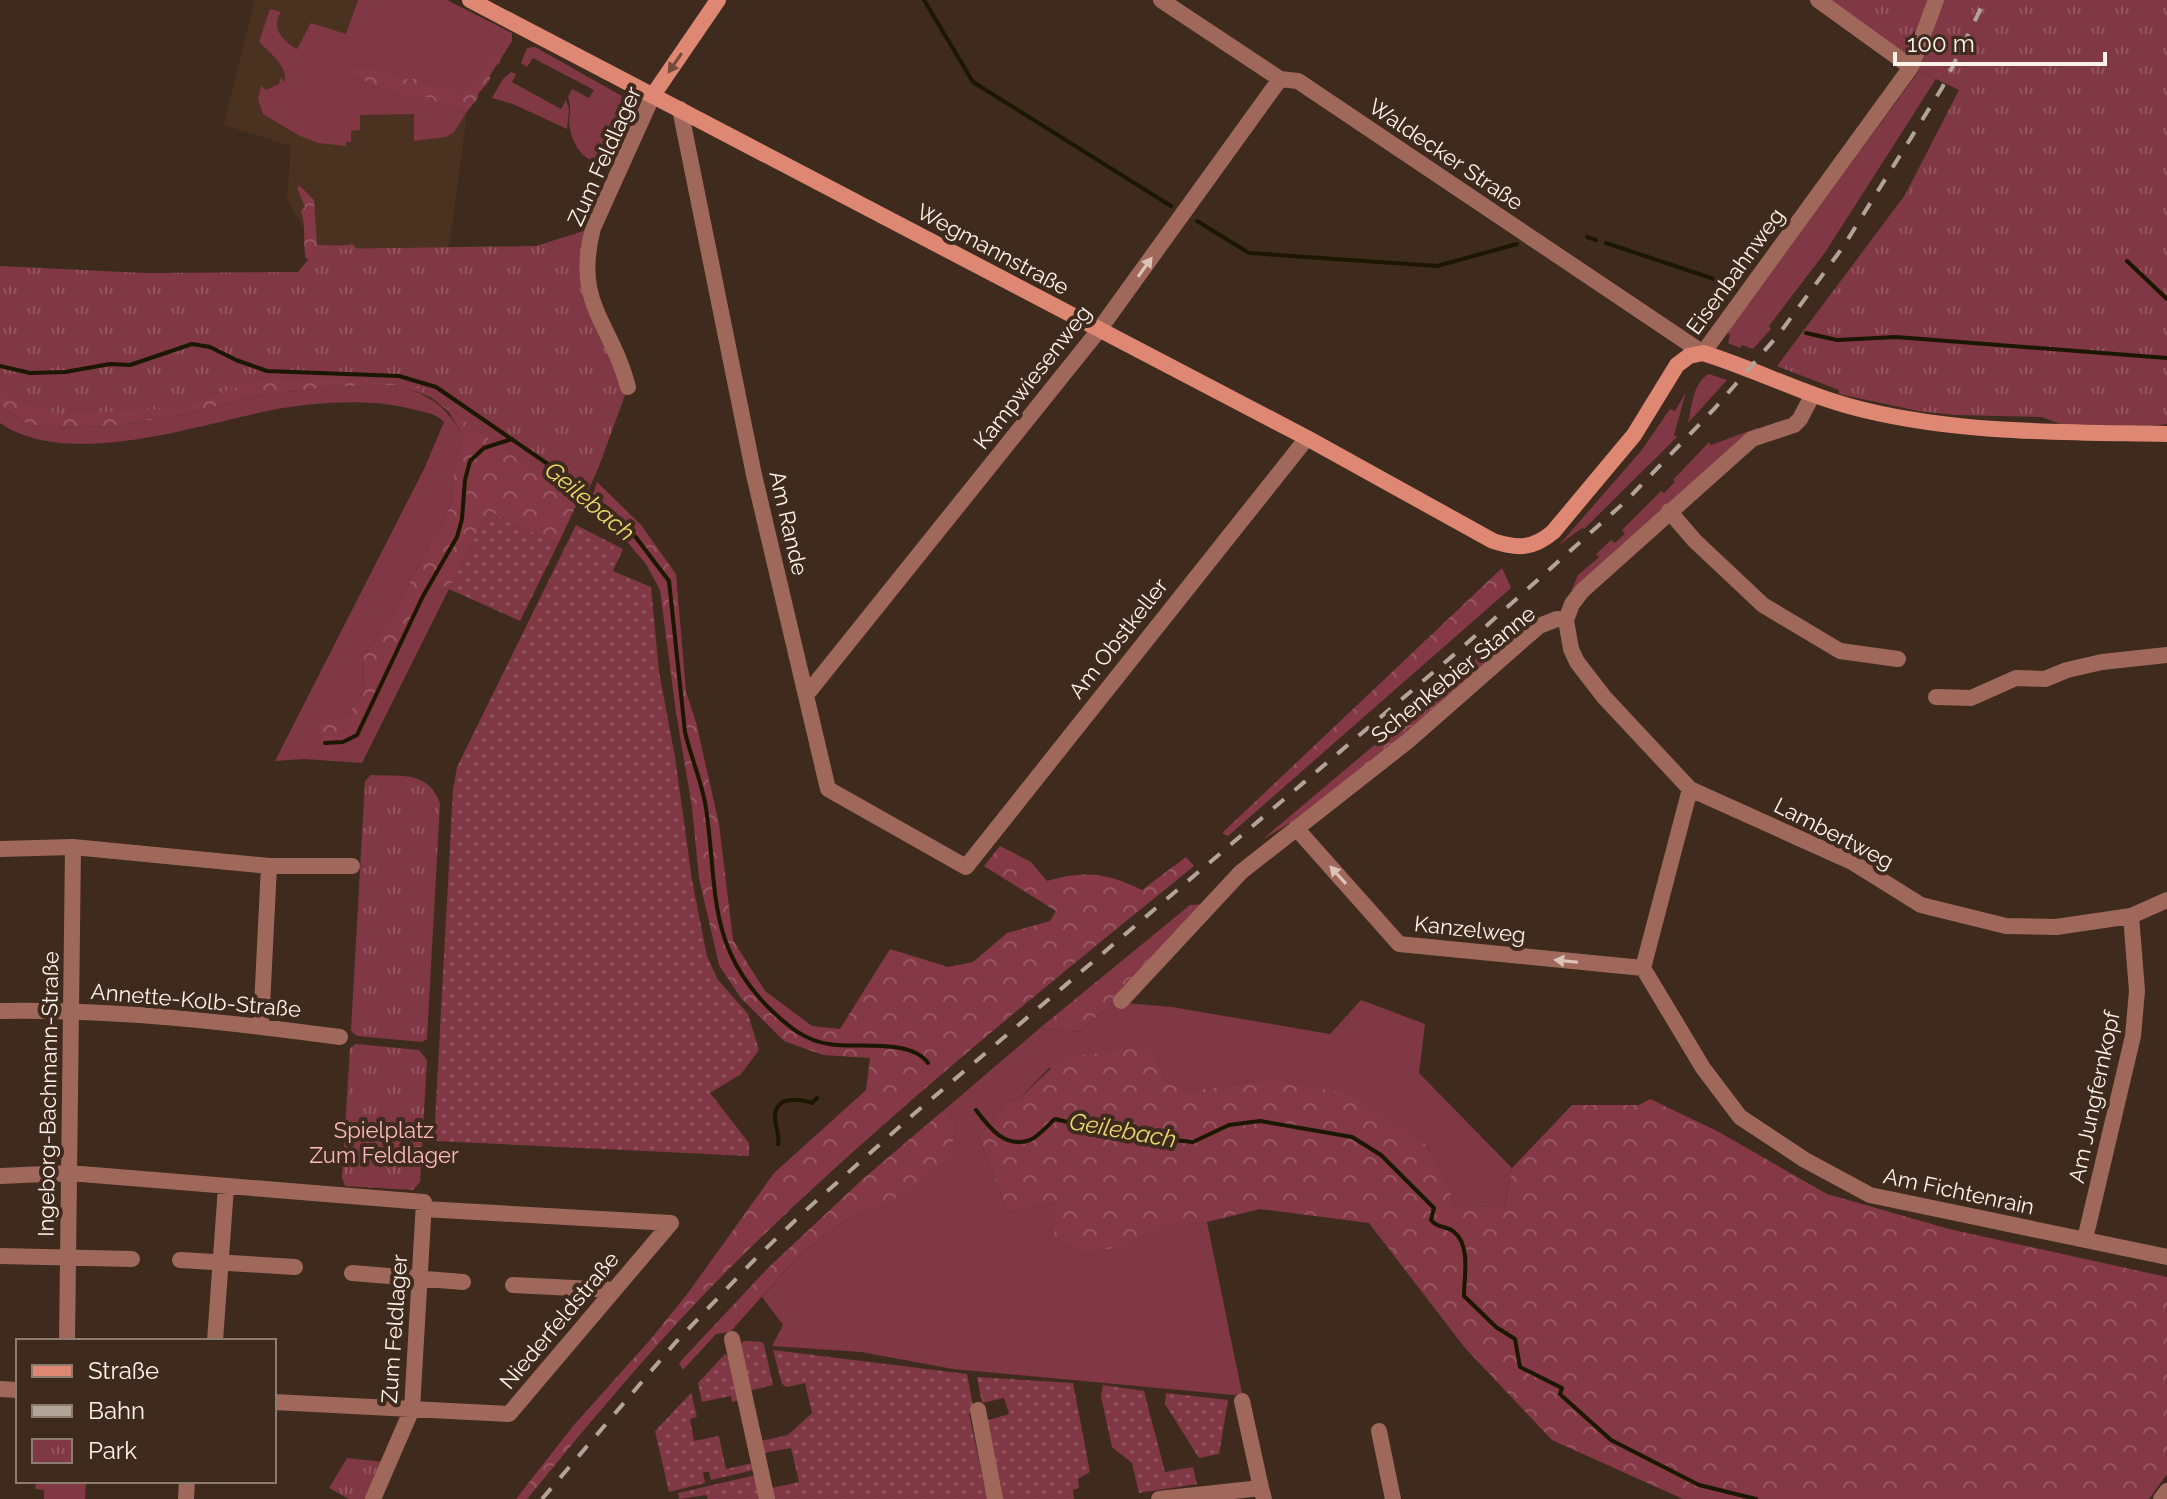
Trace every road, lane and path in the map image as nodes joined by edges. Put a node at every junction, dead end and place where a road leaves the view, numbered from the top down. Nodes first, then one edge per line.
1 (470, 0) edge
2 (718, 0) edge
3 (1161, 0) edge
4 (1818, 0) edge
5 (1936, 0) edge
6 (1911, 67) junction
7 (1280, 79) junction
8 (653, 95) junction
9 (680, 109) junction
10 (1099, 330) junction
11 (1703, 353) junction
12 (628, 387) dead end
13 (1812, 396) junction
14 (2167, 434) edge
15 (1307, 438) junction
16 (1669, 511) junction
17 (1493, 541) joint
18 (1566, 620) junction
19 (2167, 655) edge
20 (1898, 659) dead end
21 (807, 694) junction
22 (1936, 697) dead end
23 (1690, 789) junction
24 (1296, 828) junction
25 (73, 847) junction
26 (0, 849) edge
27 (269, 866) junction
28 (352, 866) dead end
29 (966, 867) joint
30 (2167, 900) edge
31 (2131, 916) junction
32 (1643, 968) junction
33 (1121, 1001) dead end
34 (71, 1010) junction
35 (0, 1011) edge
36 (261, 1026) junction
37 (340, 1037) dead end
38 (69, 1173) junction
39 (0, 1176) edge
40 (226, 1187) junction
41 (424, 1206) junction
42 (2085, 1239) junction
43 (0, 1256) edge
44 (68, 1257) junction
45 (2167, 1257) edge
46 (132, 1259) dead end
47 (180, 1260) dead end
48 (221, 1261) junction
49 (295, 1267) dead end
50 (352, 1273) dead end
51 (420, 1279) junction
52 (463, 1282) dead end
53 (513, 1285) dead end
54 (614, 1290) junction
55 (67, 1339) edge
56 (215, 1339) edge
57 (732, 1339) dead end
58 (1242, 1401) dead end
59 (276, 1402) edge
60 (412, 1409) junction
61 (978, 1410) dead end
62 (1379, 1431) dead end
63 (2167, 1491) edge
64 (1263, 1493) edge
65 (373, 1499) edge
66 (767, 1499) edge
67 (995, 1499) edge
68 (1159, 1499) edge
69 (1393, 1499) edge
70 (2161, 1499) edge

1 - 8 street, Wegmannstraße
2 -> 8 street, Zum Feldlager
3 - 7 street, Waldecker Straße
4 - 6 street
5 - 6 street, Eisenbahnweg
6 - 11 street, Eisenbahnweg
10 -> 7 street, Kampwiesenweg
7 - 11 street, Waldecker Straße
8 - 9 street, Wegmannstraße
8 - 12 street, Zum Feldlager
9 - 10 street, Wegmannstraße
9 - 21 street, Am Rande
10 - 15 street, Wegmannstraße
10 - 21 street, Kampwiesenweg
11 - 13 street
11 - 17 street, Eisenbahnweg
13 - 14 street
13 - 16 street, Schenkebier Stanne
15 - 17 street, Wegmannstraße
15 - 29 street, Am Obstkeller
16 - 18 street, Schenkebier Stanne
16 - 20 street
18 - 23 street, Lambertweg
18 - 24 street, Schenkebier Stanne
19 - 22 street
21 - 29 street, Am Rande
23 - 31 street, Lambertweg
23 - 32 street
32 -> 24 street, Kanzelweg
24 - 33 street, Schenkebier Stanne
25 - 26 street
25 - 27 street
25 - 34 street, Ingeborg-Bachmann-Straße
27 - 28 street
27 - 36 street
30 - 31 street, Lambertweg
31 - 42 street, Am Jungfernkopf
32 - 42 street, Am Fichtenrain
34 - 35 street, Annette-Kolb-Straße
34 - 36 street, Annette-Kolb-Straße
34 - 38 street, Ingeborg-Bachmann-Straße
36 - 37 street, Annette-Kolb-Straße
38 - 39 street
38 - 40 street
38 - 44 street, Ingeborg-Bachmann-Straße
40 - 41 street
40 - 48 street
41 - 51 street, Zum Feldlager
41 - 54 street, Niederfeldstraße
42 - 45 street, Am Fichtenrain
43 - 44 street
44 - 46 street
44 - 55 street, Ingeborg-Bachmann-Straße
47 - 48 street
48 - 49 street
48 - 56 street
50 - 51 street
51 - 52 street
51 - 60 street, Zum Feldlager
53 - 54 street
54 - 60 street, Niederfeldstraße
57 - 66 street
58 - 64 street
59 - 60 street, Niederfeldstraße
60 - 65 street, Zum Feldlager
61 - 67 street
62 - 69 street
63 - 70 street
64 - 68 street

